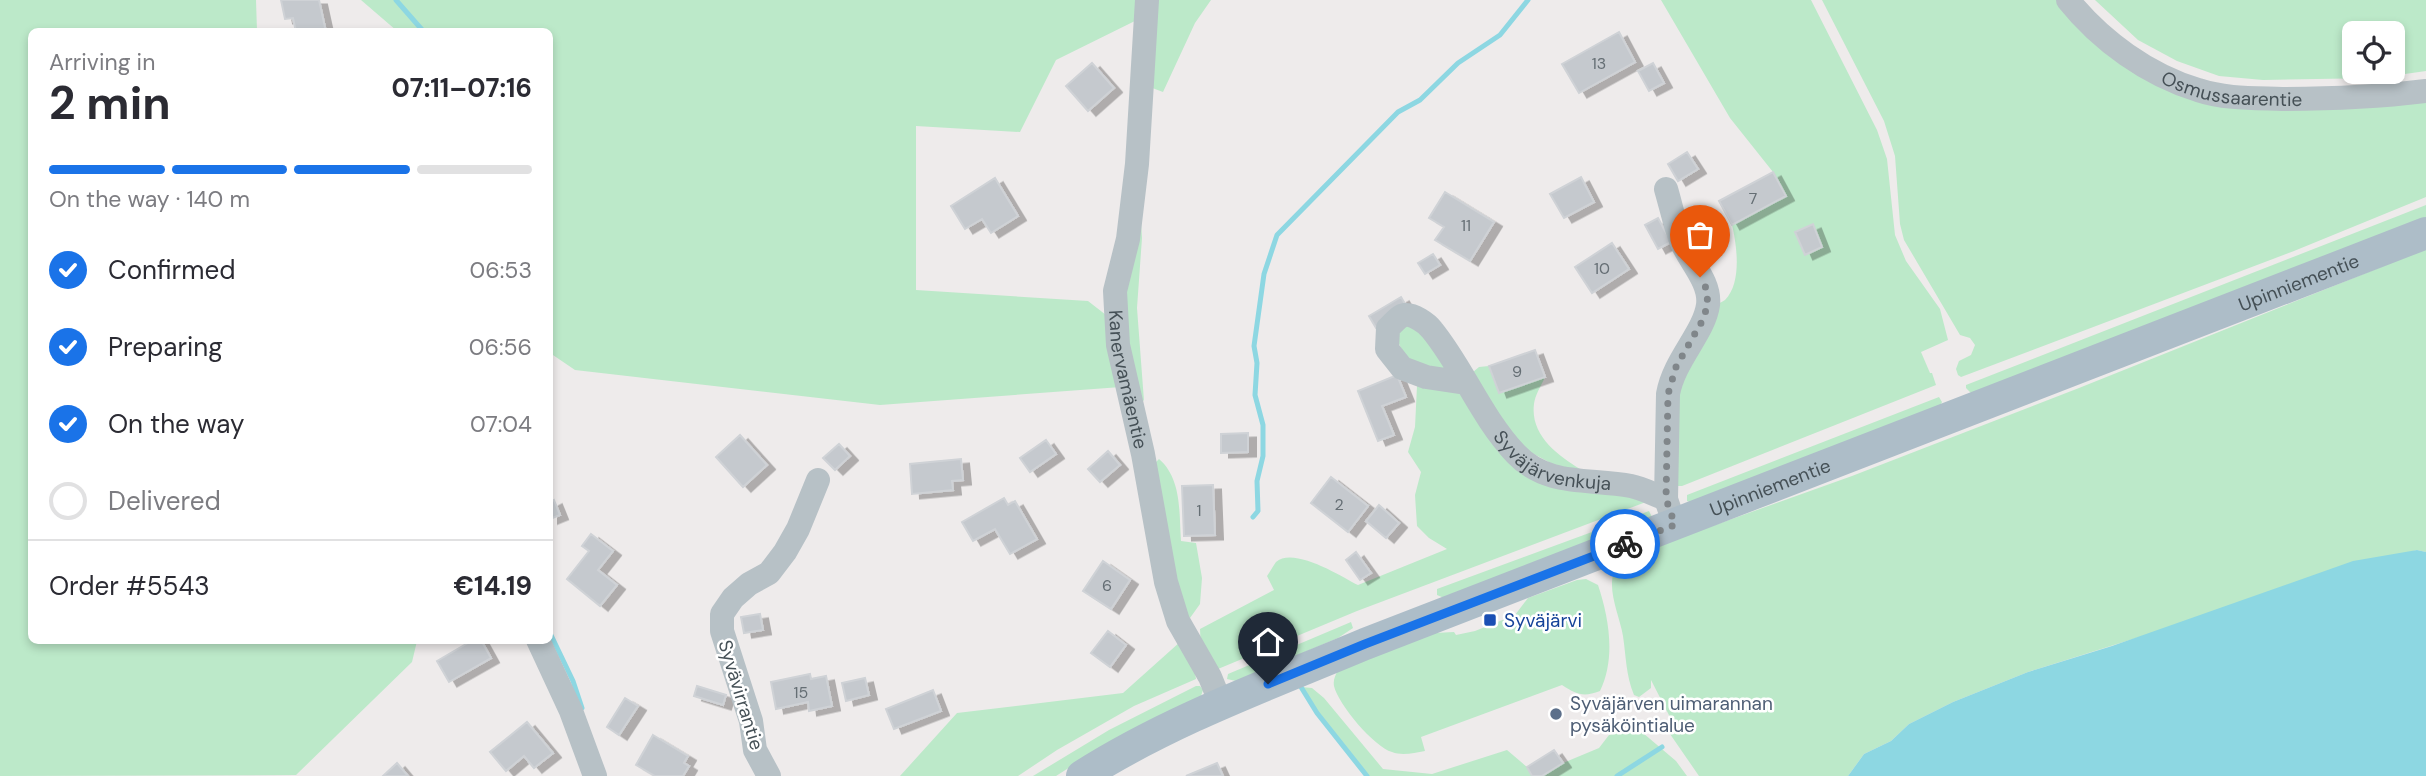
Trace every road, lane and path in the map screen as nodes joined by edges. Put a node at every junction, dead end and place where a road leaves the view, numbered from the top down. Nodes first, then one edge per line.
1 (1147, 0) edge
2 (2068, 0) edge
3 (2426, 91) edge
4 (1666, 189) dead end
5 (2426, 233) edge
6 (1466, 383) dead end
7 (818, 480) dead end
8 (1670, 512) junction
9 (540, 644) edge
10 (1222, 704) junction
11 (595, 776) edge
12 (769, 776) edge
13 (1082, 776) edge

1 - 10 street, Kanervamäentie
2 - 3 street, Osmussaarentie
4 - 8 street
5 - 8 main road, Upinniementie
6 - 8 street, Syväjärvenkuja
7 - 12 street, Syvävirrantie
8 - 10 main road, Upinniementie
9 - 11 street
10 - 13 main road, Upinniementie

